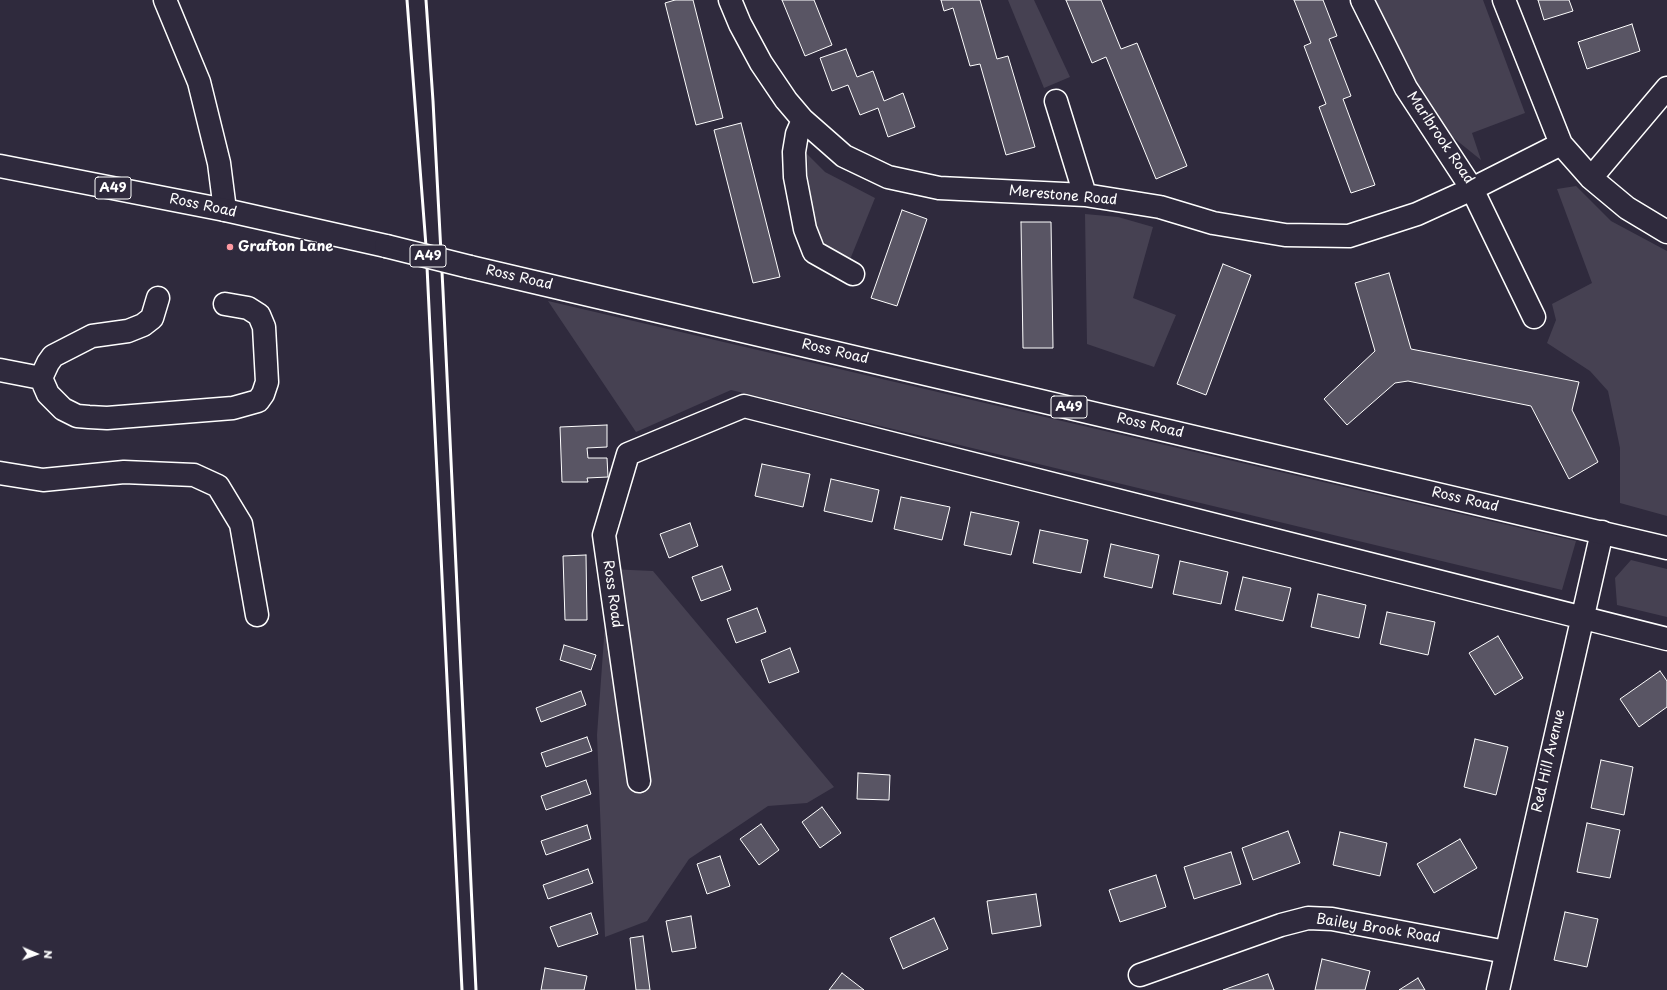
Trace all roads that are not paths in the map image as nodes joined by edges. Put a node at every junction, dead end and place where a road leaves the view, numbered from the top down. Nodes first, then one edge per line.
1 (165, 0) edge
2 (730, 0) edge
3 (1362, 0) edge
4 (1504, 0) edge
5 (1667, 88) edge
6 (1056, 101) dead end
7 (803, 120) junction
8 (1561, 144) junction
9 (0, 166) edge
10 (1591, 178) junction
11 (1472, 189) junction
12 (1085, 195) junction
13 (225, 210) junction
14 (1667, 232) edge
15 (853, 274) dead end
16 (158, 298) dead end
17 (226, 304) dead end
18 (1534, 317) dead end
19 (0, 370) edge
20 (41, 378) junction
21 (0, 473) edge
22 (1602, 532) junction
23 (1667, 548) edge
24 (257, 615) dead end
25 (1582, 617) junction
26 (1667, 639) edge
27 (639, 782) dead end
28 (1506, 952) junction
29 (1140, 976) dead end
30 (1498, 990) edge

1 - 13 main road
2 - 7 main road, Merestone Road
3 - 11 main road, Marlbrook Road
4 - 8 main road
5 - 10 main road
6 - 12 main road
7 - 12 main road, Merestone Road
7 - 15 main road
8 - 10 main road
8 - 11 main road, Marlbrook Road
9 - 13 main road, Ross Road / A49
10 - 14 main road
11 - 12 main road, Merestone Road
11 - 18 main road
13 - 22 main road, Ross Road / A49, bridge
16 - 20 main road
17 - 20 main road
19 - 20 main road
21 - 24 main road
22 - 23 main road, Ross Road / A49
22 - 25 main road, Red Hill Avenue
25 - 26 main road, Ross Road
25 - 27 main road, Ross Road
25 - 28 main road, Red Hill Avenue
28 - 29 main road, Bailey Brook Road
28 - 30 main road, Red Hill Avenue

